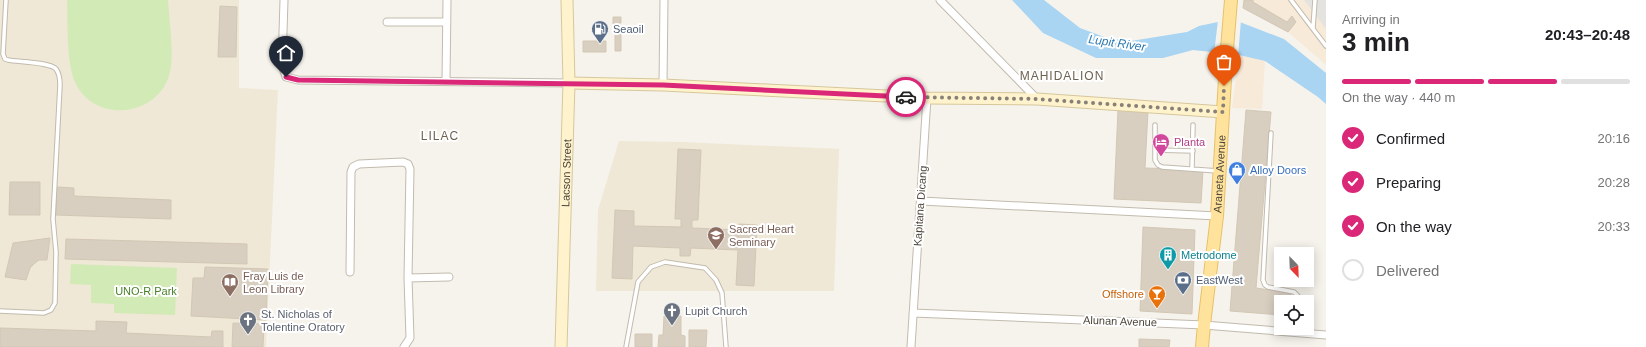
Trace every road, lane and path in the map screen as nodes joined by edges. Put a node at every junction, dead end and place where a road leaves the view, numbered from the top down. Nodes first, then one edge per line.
1 (6, 0) edge
2 (284, 0) edge
3 (447, 0) edge
4 (567, 0) edge
5 (664, 0) edge
6 (940, 0) edge
7 (1231, 0) edge
8 (1291, 0) edge
9 (1315, 0) edge
10 (387, 22) dead end
11 (446, 22) junction
12 (1313, 28) junction
13 (1326, 46) edge
14 (446, 81) junction
15 (568, 83) junction
16 (663, 85) junction
17 (927, 98) junction
18 (1037, 99) junction
19 (1223, 112) junction
20 (1155, 125) dead end
21 (1193, 125) dead end
22 (1271, 133) dead end
23 (1155, 150) junction
24 (1193, 151) junction
25 (1192, 168) junction
26 (1219, 171) junction
27 (921, 201) junction
28 (1217, 216) junction
29 (350, 272) dead end
30 (449, 277) dead end
31 (408, 278) junction
32 (1297, 295) edge
33 (0, 311) edge
34 (913, 313) junction
35 (1204, 325) junction
36 (1274, 329) edge
37 (1314, 333) edge
38 (1326, 335) edge
39 (404, 347) edge
40 (561, 347) edge
41 (626, 347) edge
42 (726, 347) edge
43 (911, 347) edge
44 (1202, 347) edge

1 - 33 lane
2 - 14 street
3 - 11 street
4 - 15 street, Lacson Street
5 - 16 street
6 - 18 street
7 - 19 main road, Araneta Avenue
8 - 12 lane
9 - 12 lane
10 - 11 street
11 - 14 street
12 - 13 lane
14 - 15 street
15 - 16 street
15 - 40 street, Lacson Street
16 - 17 street
17 - 18 street
17 - 27 street, Kapitana Dicang
18 - 19 street
19 - 26 main road, Araneta Avenue
20 - 23 lane
21 - 24 lane
22 - 32 lane
23 - 24 lane
23 - 25 lane
24 - 25 lane
25 - 26 lane
26 - 28 main road, Araneta Avenue
27 - 28 street
27 - 34 street, Kapitana Dicang
28 - 35 main road, Araneta Avenue
29 - 31 street
30 - 31 street
31 - 39 street
34 - 35 street, Alunan Avenue
34 - 43 street, Kapitana Dicang
35 - 36 street, Alunan Avenue
35 - 44 main road, Araneta Avenue
37 - 38 street, Alunan Avenue
41 - 42 lane

